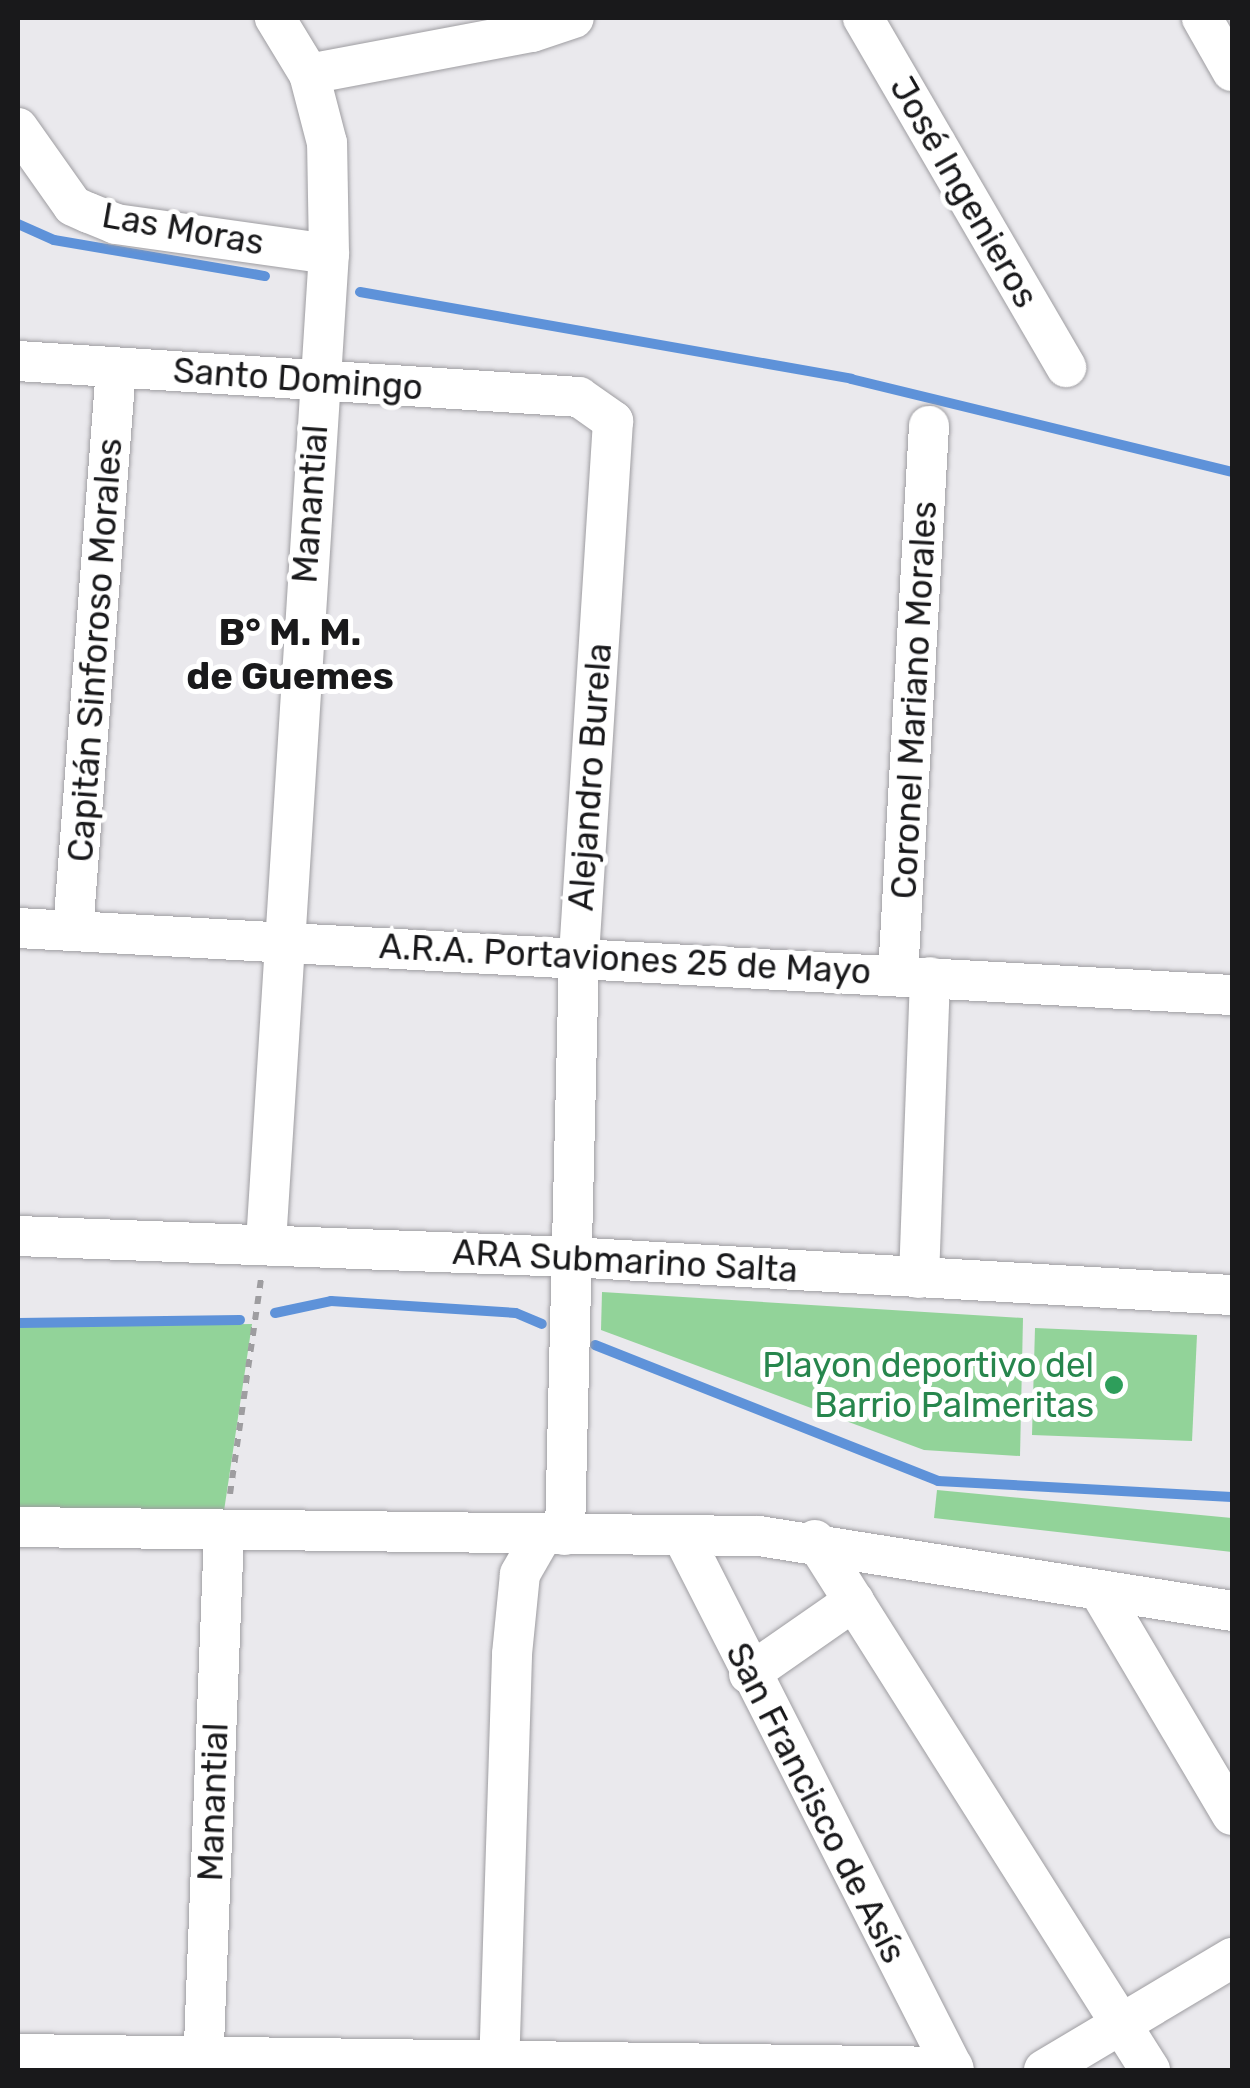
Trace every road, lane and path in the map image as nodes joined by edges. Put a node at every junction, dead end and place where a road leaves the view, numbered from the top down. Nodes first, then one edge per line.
1 (274, 18) edge
2 (574, 18) edge
3 (863, 18) edge
4 (1202, 18) edge
5 (1232, 71) edge
6 (310, 74) junction
7 (18, 128) edge
8 (328, 254) junction
9 (18, 361) edge
10 (1066, 367) dead end
11 (116, 368) junction
12 (318, 380) junction
13 (579, 397) joint
14 (929, 426) dead end
15 (18, 928) edge
16 (74, 931) junction
17 (281, 939) junction
18 (579, 956) junction
19 (914, 976) junction
20 (1232, 994) edge
21 (18, 1236) edge
22 (266, 1243) junction
23 (570, 1257) junction
24 (918, 1278) junction
25 (1232, 1296) edge
26 (18, 1528) edge
27 (224, 1534) junction
28 (554, 1534) junction
29 (682, 1535) junction
30 (815, 1540) junction
31 (1100, 1592) junction
32 (854, 1601) junction
33 (1232, 1611) edge
34 (748, 1674) junction
35 (1232, 1815) edge
36 (1232, 1958) edge
37 (1121, 2024) junction
38 (18, 2054) edge
39 (203, 2063) edge
40 (499, 2066) edge
41 (814, 2069) edge
42 (953, 2069) edge
43 (1044, 2070) edge
44 (1150, 2070) edge

1 - 6 street, Manantial
2 - 6 street
3 - 10 street, José Ingenieros
4 - 5 street
6 - 8 street, Manantial
7 - 8 street, Las Moras
8 - 12 street, Manantial
9 - 11 street, Santo Domingo
11 - 12 street, Santo Domingo
11 - 16 street, Capitán Sinforoso Morales
12 - 13 street, Santo Domingo
12 - 17 street, Manantial
13 - 18 street, Alejandro Burela
14 - 19 street, Coronel Mariano Morales
15 - 16 street, A.R.A. Portaviones 25 de Mayo
16 - 17 street, A.R.A. Portaviones 25 de Mayo
17 - 18 street, A.R.A. Portaviones 25 de Mayo
17 - 22 street, Manantial
18 - 19 street, A.R.A. Portaviones 25 de Mayo
18 - 23 street, Alejandro Burela
19 - 20 street, A.R.A. Portaviones 25 de Mayo
19 - 24 street, Coronel Mariano Morales
21 - 22 street, ARA Submarino Salta
22 - 23 street, ARA Submarino Salta
22 - 27 path
23 - 24 street, ARA Submarino Salta
23 - 28 street, Alejandro Burela
24 - 25 street, ARA Submarino Salta
26 - 27 street
27 - 28 street
27 - 39 street, Manantial
28 - 29 street
28 - 40 street
29 - 30 street
29 - 34 street, San Francisco de Asís
30 - 31 street
30 - 32 street
31 - 33 street
31 - 35 street
32 - 34 street
32 - 37 street
34 - 42 street, San Francisco de Asís
36 - 37 street
37 - 43 street
37 - 44 street
38 - 39 street
39 - 40 street
40 - 41 street
41 - 42 street

